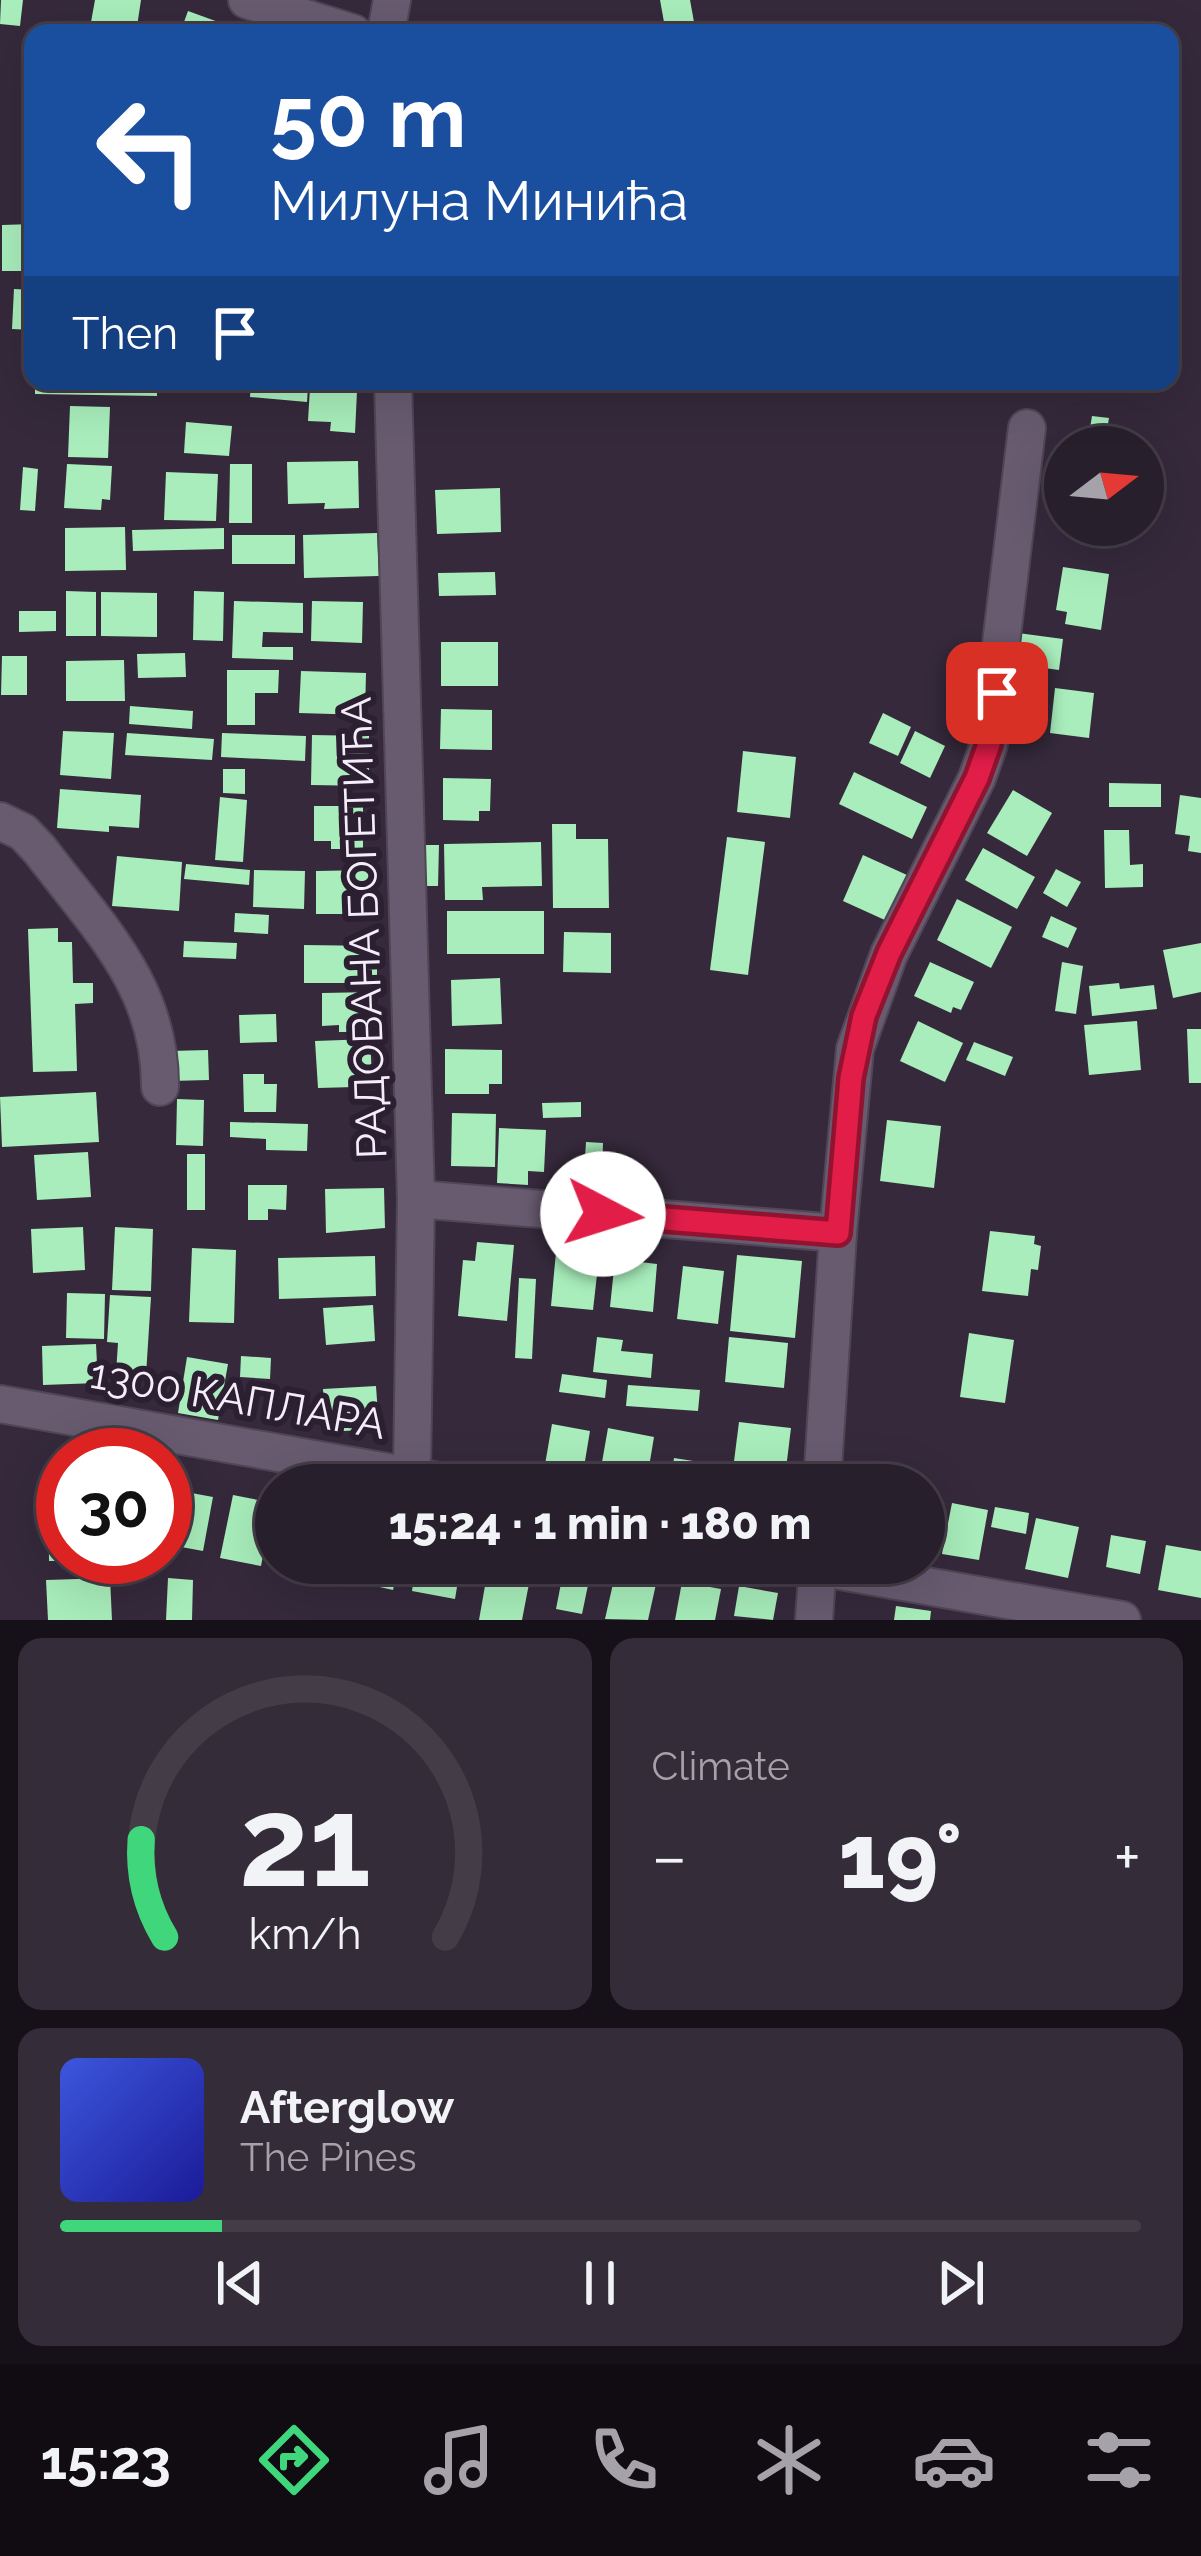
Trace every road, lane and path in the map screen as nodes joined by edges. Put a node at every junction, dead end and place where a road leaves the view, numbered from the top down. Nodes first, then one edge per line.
1 (247, 0) edge
2 (323, 24) edge
3 (393, 390) edge
4 (1027, 428) dead end
5 (0, 821) edge
6 (160, 1087) dead end
7 (416, 1198) junction
8 (838, 1233) junction
9 (0, 1404) edge
10 (353, 1464) edge
11 (412, 1464) edge
12 (823, 1464) edge
13 (811, 1584) edge
14 (918, 1584) edge
15 (814, 1620) edge
16 (1122, 1620) edge

1 - 2 street
3 - 7 street, РАДОВАНА БОГЕТИЋА
4 - 8 street
5 - 6 street
7 - 8 street
7 - 11 street, РАДОВАНА БОГЕТИЋА
8 - 12 street
9 - 10 street, 1300 КАПЛАРА
13 - 15 street
14 - 16 street

